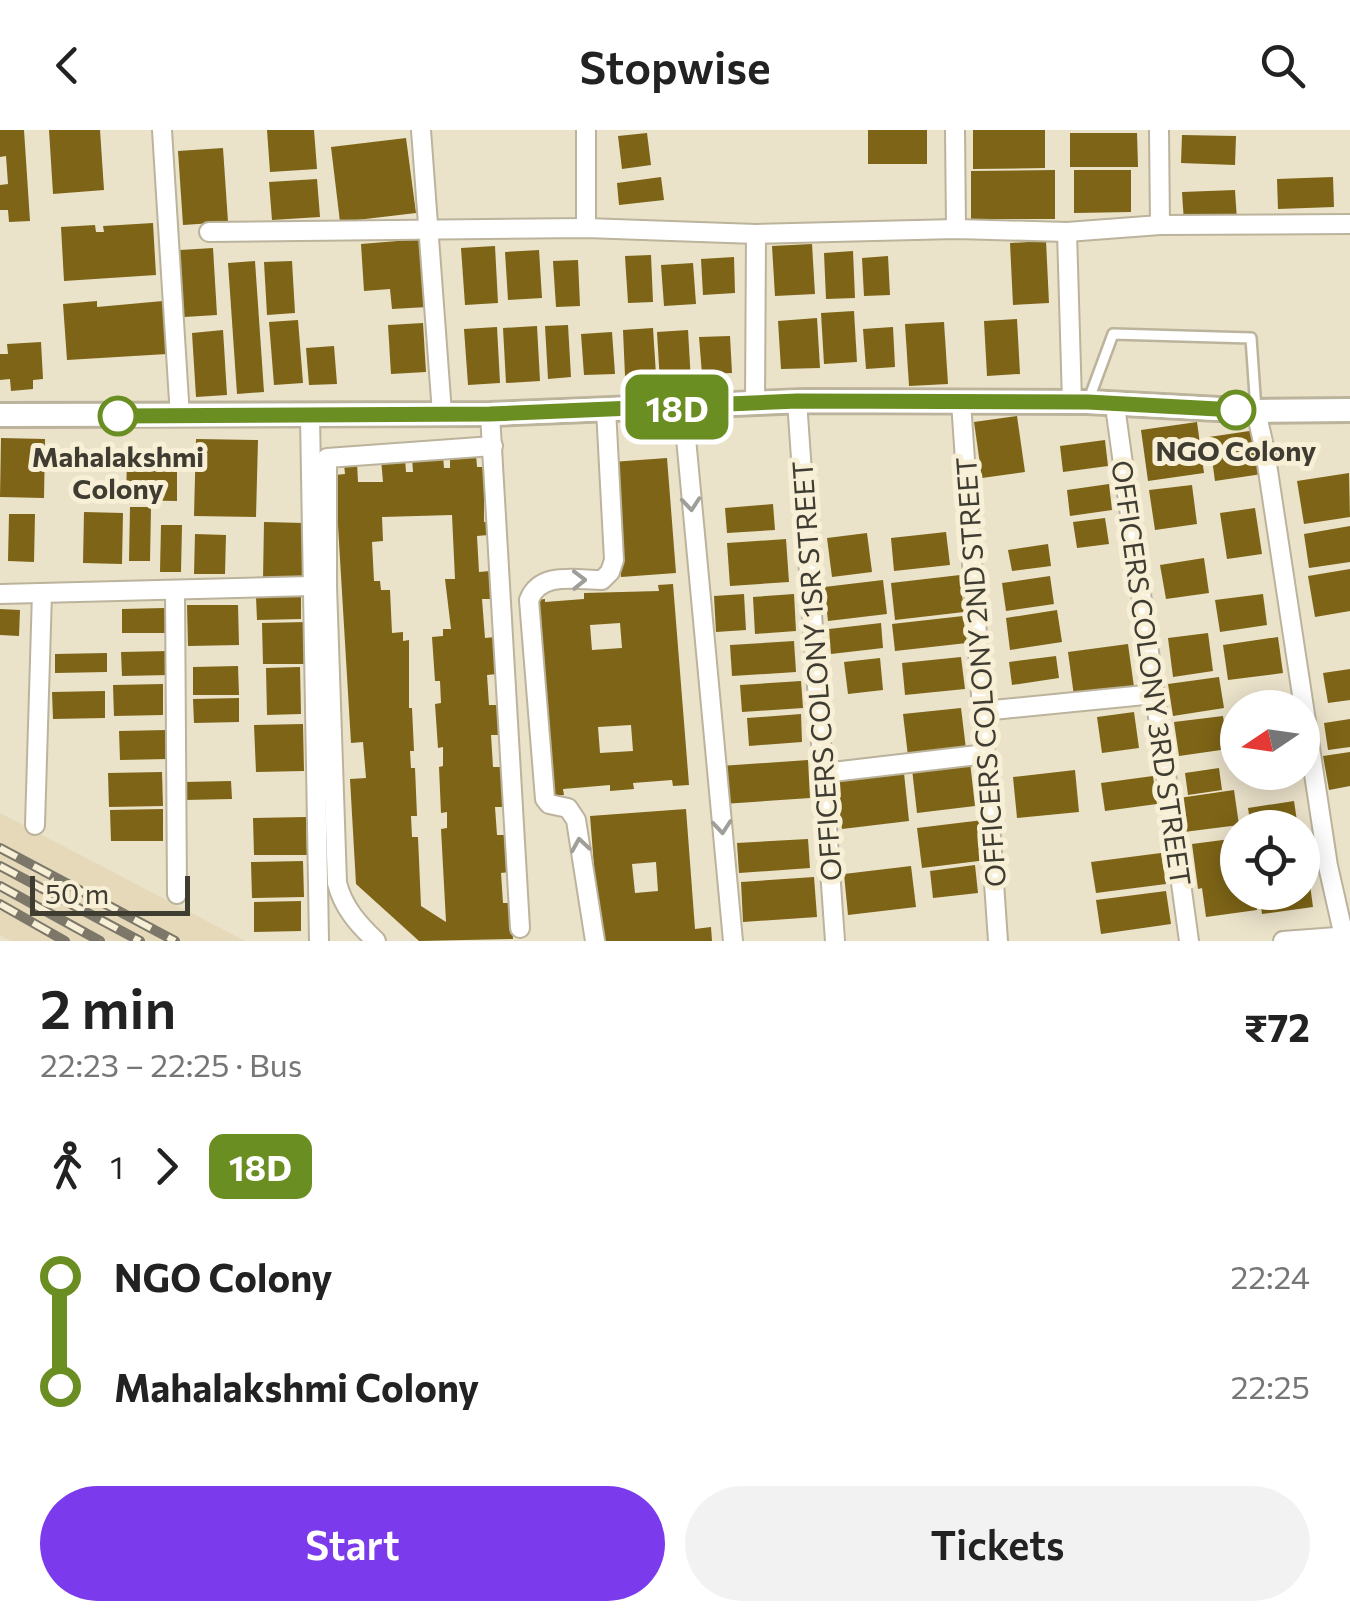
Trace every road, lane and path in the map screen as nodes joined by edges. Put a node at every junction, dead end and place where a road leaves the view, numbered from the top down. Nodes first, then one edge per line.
1 (162, 130) edge
2 (421, 130) edge
3 (586, 130) edge
4 (954, 130) edge
5 (1159, 130) edge
6 (1350, 224) edge
7 (1160, 226) junction
8 (586, 228) junction
9 (956, 229) junction
10 (428, 230) junction
11 (209, 232) dead end
12 (1067, 232) junction
13 (756, 234) junction
14 (797, 401) junction
15 (961, 402) junction
16 (1080, 402) junction
17 (755, 403) junction
18 (683, 406) junction
19 (1115, 406) junction
20 (606, 410) junction
21 (1256, 410) junction
22 (1350, 410) edge
23 (442, 414) junction
24 (490, 414) junction
25 (0, 415) edge
26 (310, 416) junction
27 (180, 417) junction
28 (493, 446) junction
29 (312, 586) junction
30 (175, 590) junction
31 (42, 593) junction
32 (0, 594) edge
33 (1155, 694) junction
34 (983, 711) junction
35 (986, 754) junction
36 (824, 773) junction
37 (35, 825) dead end
38 (176, 894) dead end
39 (520, 928) dead end
40 (1347, 938) edge
41 (320, 941) edge
42 (376, 941) edge
43 (596, 941) edge
44 (732, 941) edge
45 (835, 941) edge
46 (998, 941) edge
47 (1189, 941) edge
48 (1283, 941) edge

1 - 27 street
2 - 10 street
3 - 8 street
4 - 9 street
5 - 7 street
6 - 7 street
7 - 12 street
8 - 10 street
8 - 13 street
9 - 12 street
9 - 13 street
10 - 11 street
10 - 23 street
12 - 16 street
13 - 17 street
14 - 15 street
14 - 17 street
14 - 36 street, OFFICERS COLONY 1SR STREET
15 - 16 street
15 - 34 street, OFFICERS COLONY 2ND STREET
16 - 19 street
16 - 21 lane
17 - 18 street
18 - 20 street
18 -> 44 street
19 - 21 street
19 - 33 street, OFFICERS COLONY 3RD STREET
20 - 24 street
43 -> 20 street
21 - 22 street
21 - 40 street
23 - 24 street
23 - 26 street
24 - 28 street
25 - 27 street
26 - 27 street
26 - 29 street
28 - 39 street
28 - 42 street
29 - 30 street
29 - 41 street
30 - 31 street
30 - 38 street
31 - 32 street
31 - 37 street
33 - 34 street
33 - 47 street, OFFICERS COLONY 3RD STREET
34 - 35 street, OFFICERS COLONY 2ND STREET
35 - 36 street
35 - 46 street, OFFICERS COLONY 2ND STREET
36 - 45 street, OFFICERS COLONY 1SR STREET
40 - 48 street

